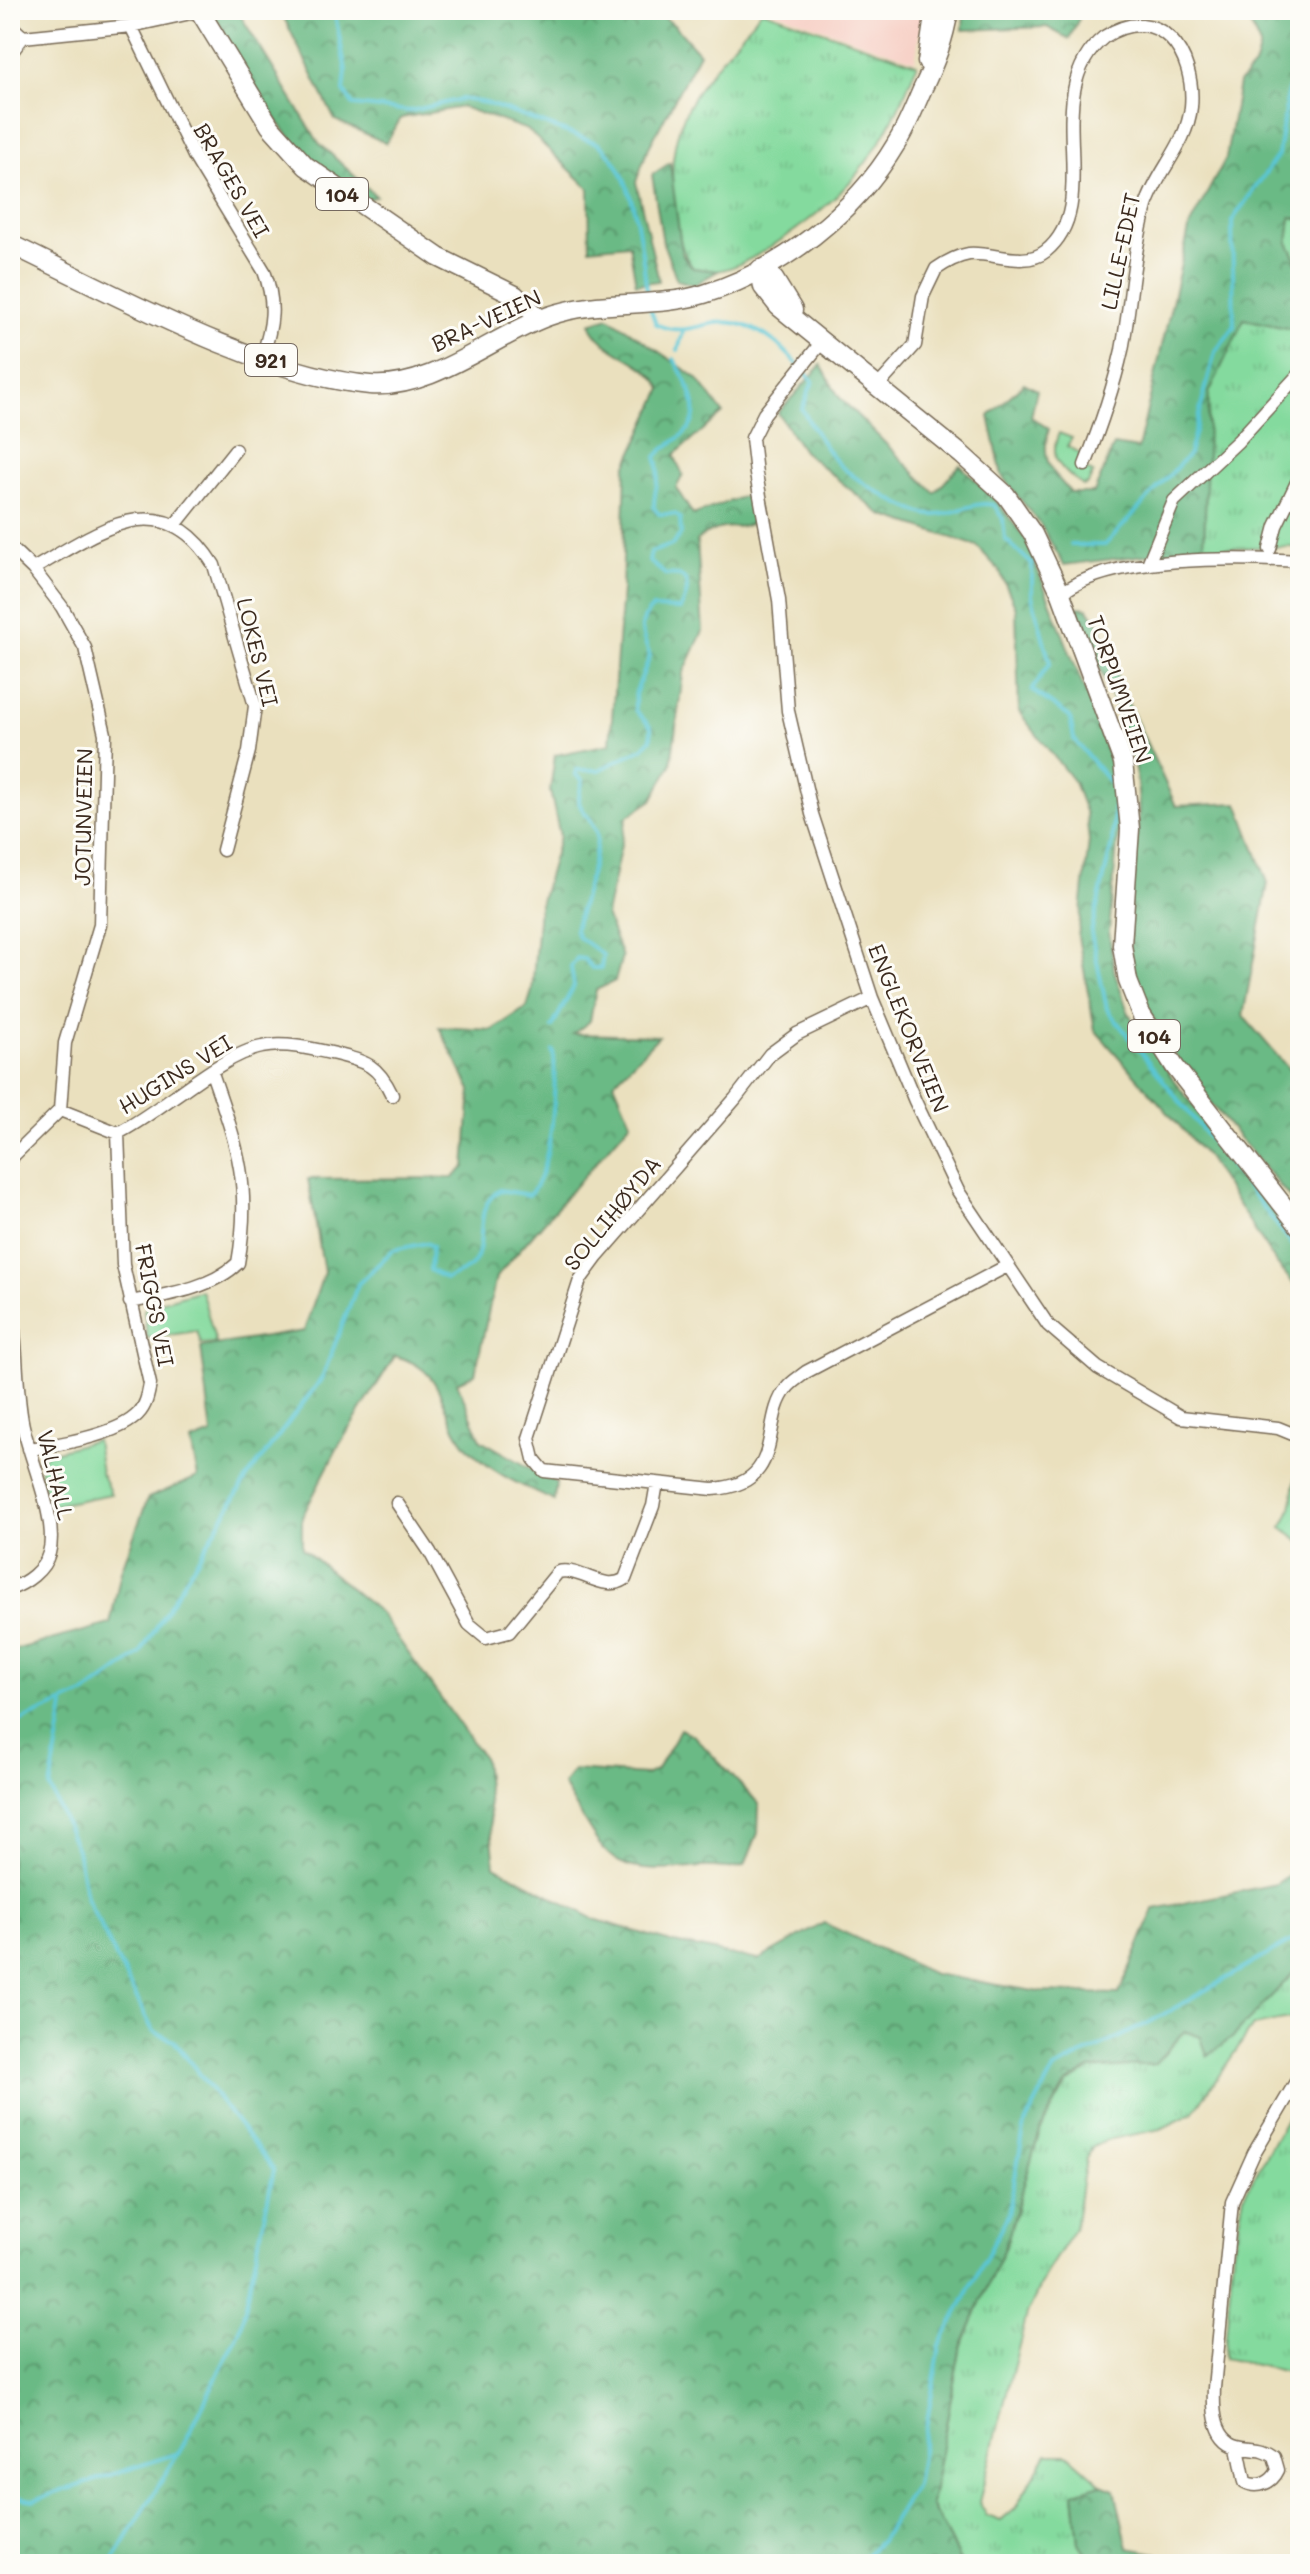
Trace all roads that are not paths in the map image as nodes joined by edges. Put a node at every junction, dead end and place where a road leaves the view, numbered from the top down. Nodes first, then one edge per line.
1 (200, 10) edge
2 (935, 10) edge
3 (949, 10) edge
4 (10, 25) edge
5 (131, 26) junction
6 (23, 37) junction
7 (10, 54) edge
8 (921, 92) junction
9 (1300, 207) edge
10 (1300, 221) edge
11 (10, 244) edge
12 (760, 269) junction
13 (540, 319) junction
14 (816, 350) junction
15 (262, 357) junction
16 (1300, 373) edge
17 (878, 386) junction
18 (235, 450) dead end
19 (1085, 465) dead end
20 (1300, 476) edge
21 (175, 525) junction
22 (10, 547) edge
23 (1270, 549) dead end
24 (1300, 561) edge
25 (1148, 564) junction
26 (33, 569) junction
27 (1061, 594) junction
28 (223, 850) dead end
29 (872, 998) junction
30 (212, 1073) junction
31 (392, 1095) dead end
32 (60, 1110) junction
33 (118, 1133) junction
34 (10, 1159) edge
35 (1300, 1227) edge
36 (1007, 1266) junction
37 (130, 1302) junction
38 (10, 1304) edge
39 (1300, 1437) edge
40 (29, 1449) junction
41 (657, 1483) junction
42 (397, 1503) dead end
43 (10, 1589) edge
44 (1300, 2075) edge
45 (1238, 2447) dead end

1 - 5 street
1 - 13 main road, 104
2 - 8 main road, BRA-VEIEN
3 - 8 main road, BRA-VEIEN
4 - 6 street
5 - 6 street
5 - 15 street, BRAGES VEI
6 - 7 street
8 - 12 main road, BRA-VEIEN
9 - 10 street
11 - 15 main road, BRA-VEIEN / 921
12 - 13 main road, BRA-VEIEN
12 - 14 main road, TORPUMVEIEN / 104
13 - 15 main road, BRA-VEIEN / 921
14 - 17 main road, TORPUMVEIEN / 104
14 - 29 street, ENGLEKORVEIEN
16 - 25 street
17 - 19 street, LILLE-EDET
17 - 27 main road, TORPUMVEIEN / 104
18 - 21 street
20 - 23 street
21 - 26 street
21 - 28 street, LOKES VEI
22 - 26 street, JOTUNVEIEN
24 - 25 street
25 - 27 street
26 - 32 street, JOTUNVEIEN
27 - 35 main road, TORPUMVEIEN / 104
29 - 36 street, ENGLEKORVEIEN
29 - 41 street, SOLLIHØYDA
30 - 31 street, HUGINS VEI
30 - 33 street, HUGINS VEI
30 - 37 street
32 - 33 street, HUGINS VEI
32 - 34 street
33 - 37 street, FRIGGS VEI
36 - 39 street, ENGLEKORVEIEN
36 - 41 street, SOLLIHØYDA
37 - 40 street, FRIGGS VEI
38 - 40 street, VALHALL
40 - 43 street, VALHALL
41 - 42 street
44 - 45 street

